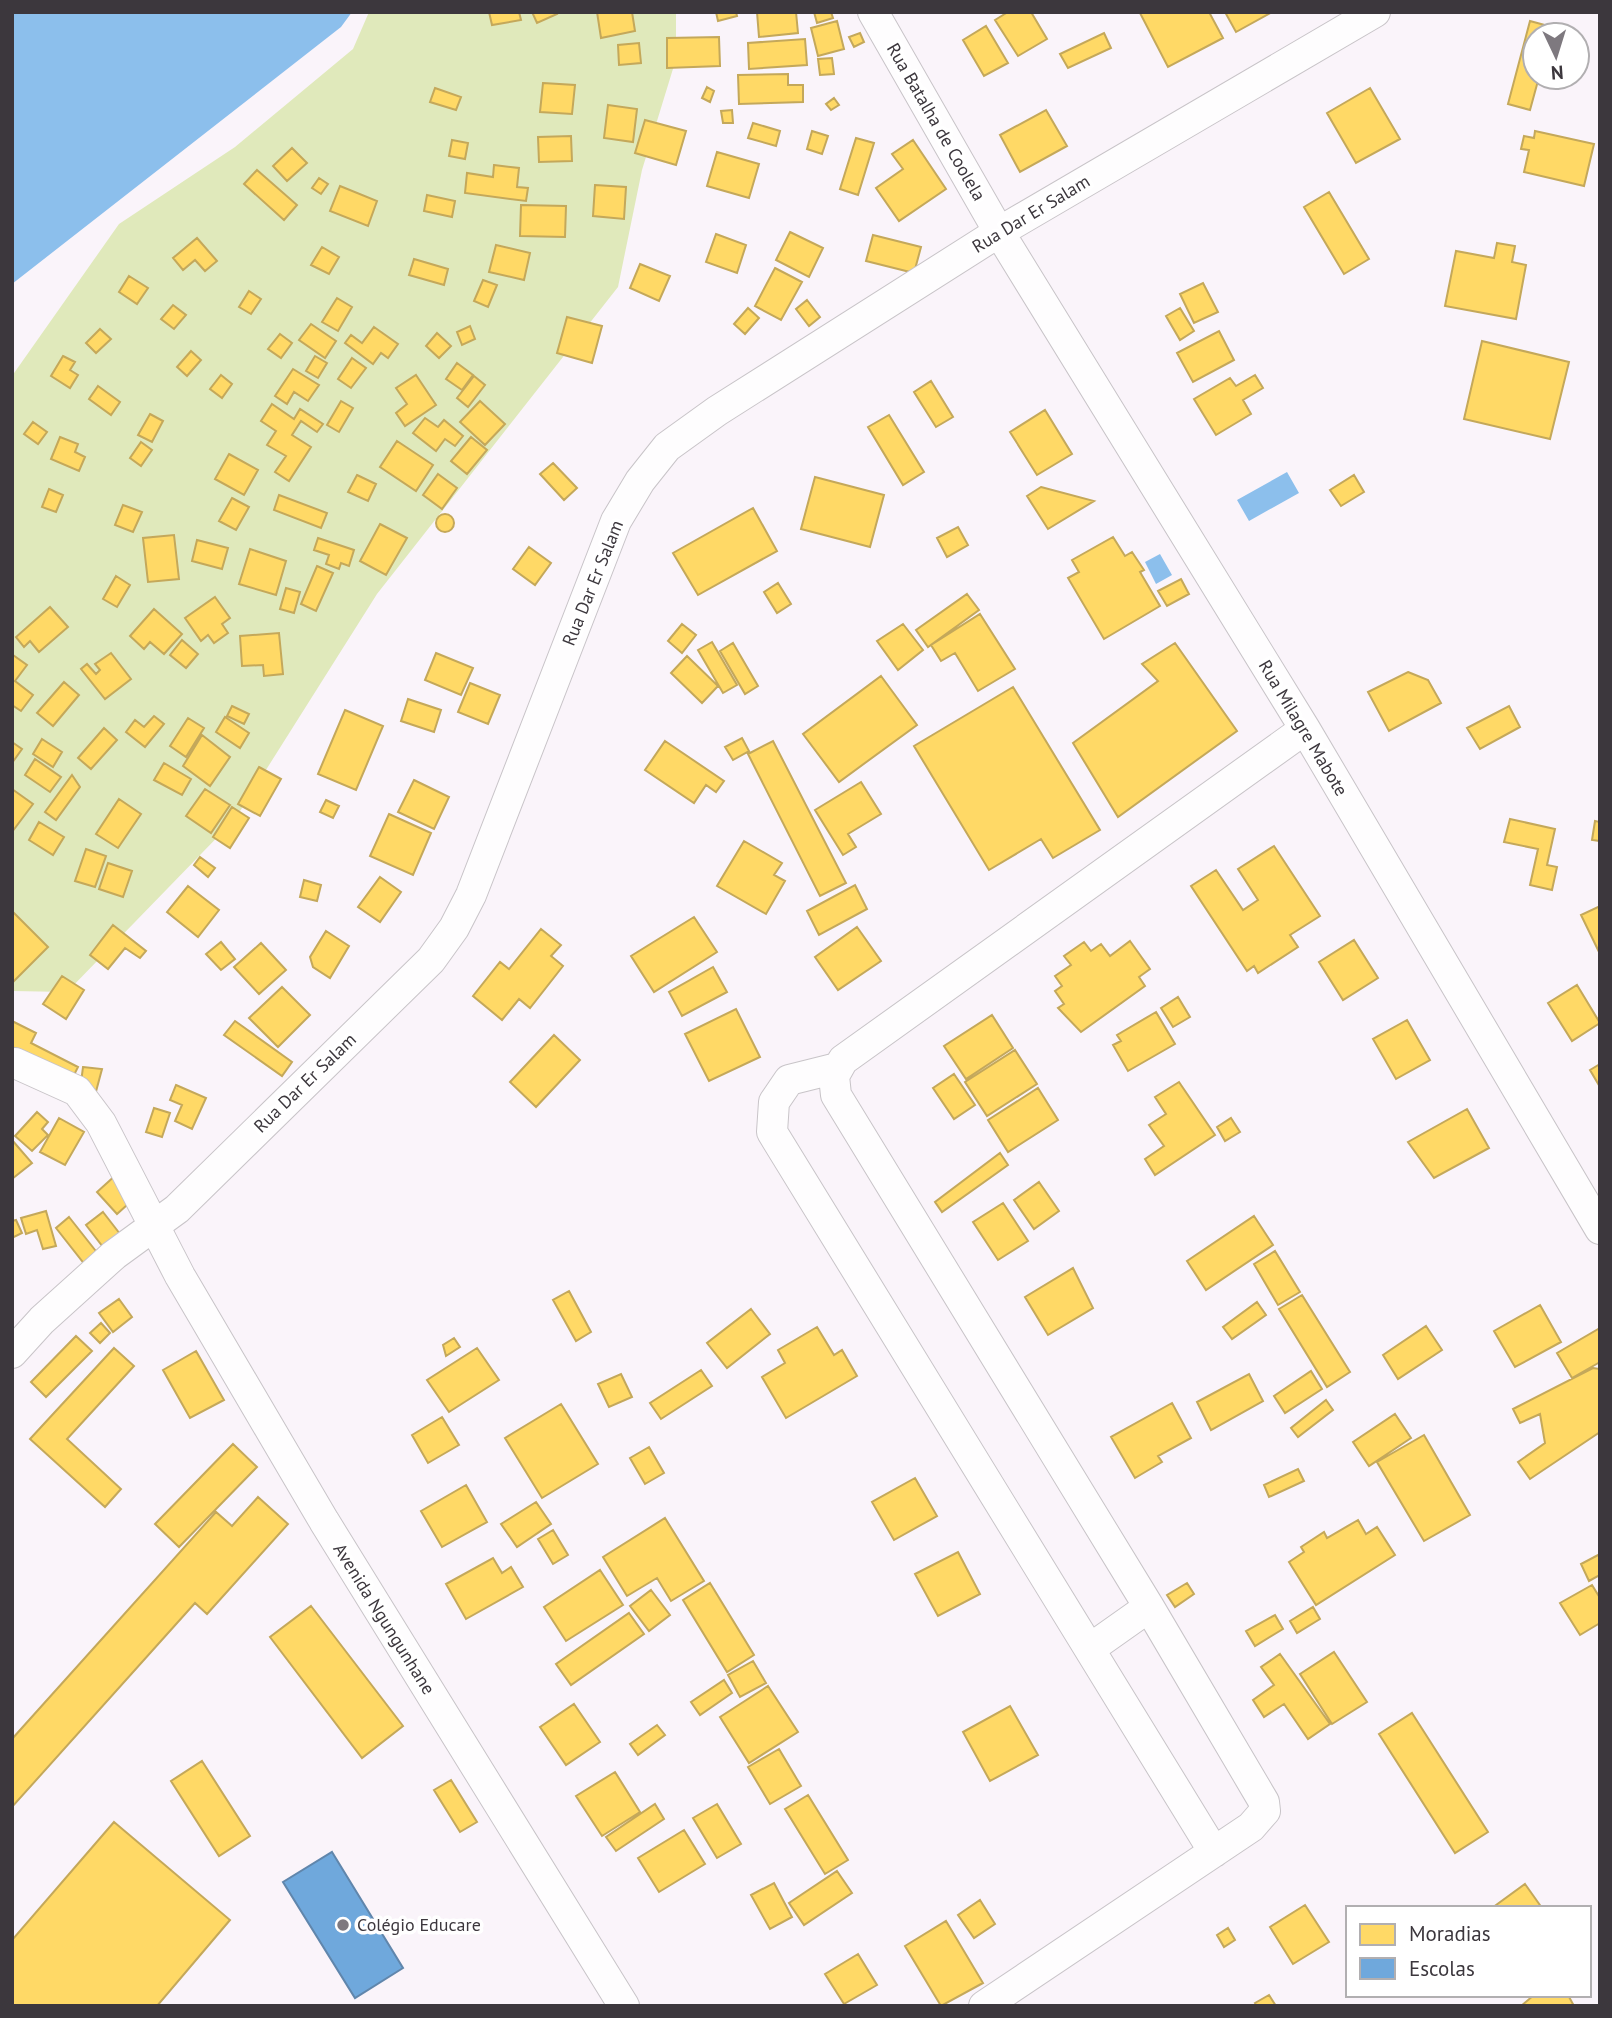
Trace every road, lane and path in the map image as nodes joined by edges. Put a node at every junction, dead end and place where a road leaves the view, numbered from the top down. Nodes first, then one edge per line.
1 (873, 12) edge
2 (1375, 12) edge
3 (999, 232) junction
4 (1305, 729) junction
5 (16, 1063) dead end
6 (837, 1068) junction
7 (1592, 1197) edge
8 (155, 1225) junction
9 (1600, 1229) edge
10 (12, 1353) edge
11 (1149, 1607) junction
12 (1091, 1648) junction
13 (1214, 1852) junction
14 (624, 2006) edge
15 (984, 2006) edge

1 - 3 street, Rua Batalha de Coolela
2 - 3 street, Rua Dar Er Salam
3 - 4 street, Rua Milagre Mabote
3 - 8 street, Rua Dar Er Salam
4 - 6 street
4 - 7 street, Rua Milagre Mabote
5 - 8 street, Avenida Ngungunhane
6 - 11 street
6 - 12 street
7 - 9 street, Rua Milagre Mabote
8 - 10 street, Rua Dar Er Salam
8 - 14 street, Avenida Ngungunhane
11 - 12 street
11 - 13 street
12 - 13 street
13 - 15 street

